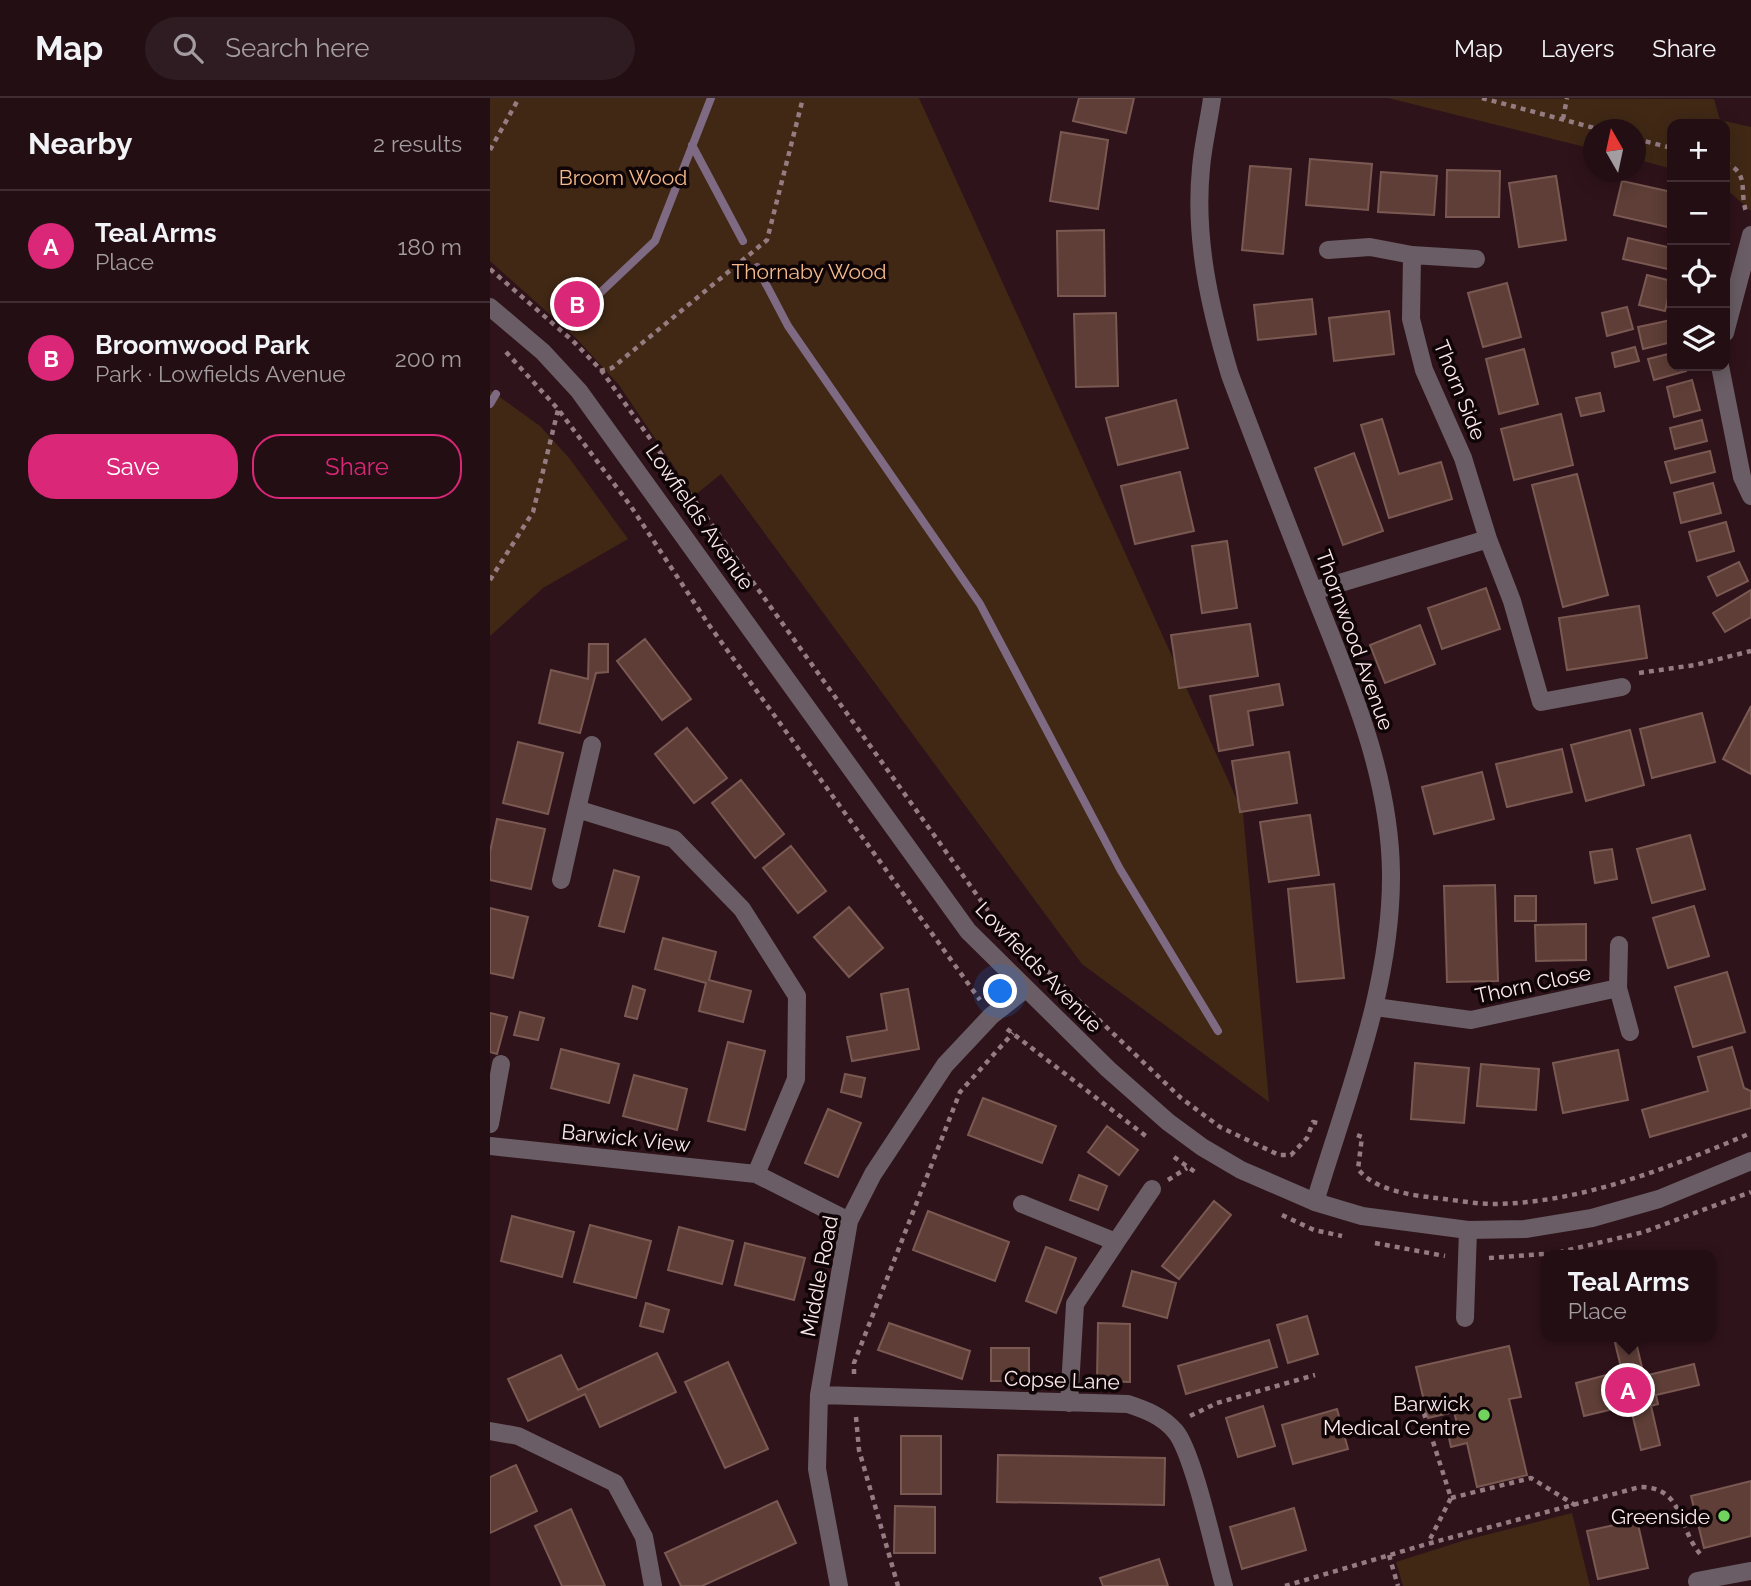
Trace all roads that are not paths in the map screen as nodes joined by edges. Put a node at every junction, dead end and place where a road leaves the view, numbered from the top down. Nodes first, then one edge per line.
1 (1212, 98) edge
2 (1751, 235) edge
3 (1328, 250) dead end
4 (1412, 255) junction
5 (1476, 259) dead end
6 (490, 307) edge
7 (1730, 314) edge
8 (1721, 371) edge
9 (1751, 496) edge
10 (1488, 539) junction
11 (1313, 591) junction
12 (1622, 687) road end
13 (592, 745) dead end
14 (577, 809) junction
15 (561, 880) dead end
16 (1619, 945) dead end
17 (1618, 988) junction
18 (1024, 990) junction
19 (1375, 1007) junction
20 (1630, 1031) dead end
21 (500, 1064) dead end
22 (490, 1124) edge
23 (490, 1146) edge
24 (1751, 1161) edge
25 (756, 1174) junction
26 (1152, 1189) road end
27 (1315, 1202) junction
28 (1022, 1203) dead end
29 (849, 1221) junction
30 (1468, 1230) junction
31 (1116, 1242) junction
32 (1465, 1318) dead end
33 (820, 1395) junction
34 (1069, 1403) junction
35 (490, 1431) edge
36 (1751, 1571) edge
37 (1697, 1581) dead end
38 (653, 1586) edge
39 (839, 1586) edge
40 (1224, 1586) edge

1 - 11 street, Thornwood Avenue
2 - 7 street
3 - 4 street
4 - 5 street
4 - 10 street, Thorn Side
6 - 18 street, Lowfields Avenue
8 - 9 street
10 - 11 street
10 - 12 street, Thorn Side
11 - 19 street, Thornwood Avenue
13 - 14 street
14 - 15 street
14 - 25 street
16 - 17 street, Thorn Close
17 - 19 street, Thorn Close
17 - 20 street, Thorn Close
18 - 27 street, Lowfields Avenue
18 - 29 street, Middle Road
19 - 27 street, Thornwood Avenue
21 - 22 street
23 - 25 street, Barwick View
24 - 30 street, Lowfields Avenue
25 - 29 street, Barwick View
26 - 31 street
27 - 30 street, Lowfields Avenue
28 - 31 street
29 - 33 street, Middle Road
30 - 32 street
31 - 34 street
33 - 34 street, Copse Lane
33 - 39 street, Middle Road
34 - 40 street, Copse Lane
35 - 38 street
36 - 37 street

